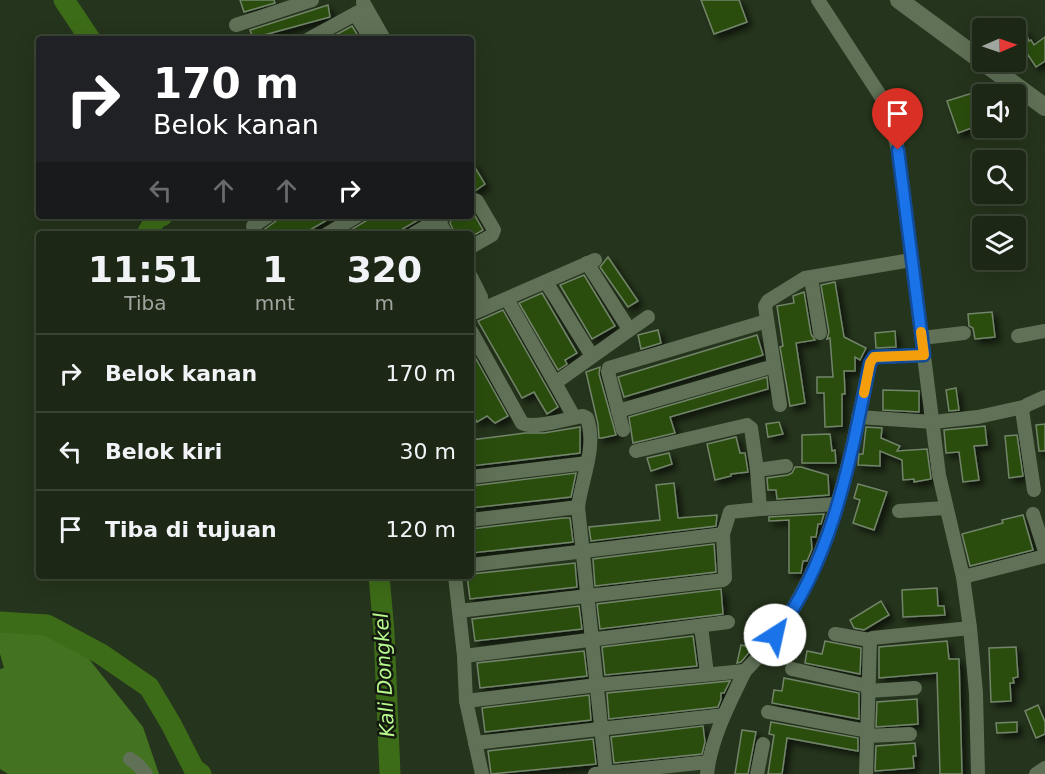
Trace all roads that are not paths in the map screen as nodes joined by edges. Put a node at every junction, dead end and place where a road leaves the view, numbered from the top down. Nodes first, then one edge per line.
1 (312, 0) edge
2 (818, 0) edge
3 (902, 1) edge
4 (361, 7) edge
5 (236, 25) dead end
6 (314, 36) edge
7 (370, 36) edge
8 (382, 36) edge
9 (972, 53) edge
10 (998, 72) edge
11 (1045, 107) edge
12 (474, 200) edge
13 (264, 219) edge
14 (352, 219) edge
15 (439, 219) edge
16 (253, 226) dead end
17 (332, 231) edge
18 (418, 231) edge
19 (474, 245) edge
20 (911, 260) junction
21 (811, 278) junction
22 (546, 282) junction
23 (474, 283) edge
24 (507, 299) junction
25 (474, 304) edge
26 (474, 313) edge
27 (648, 317) dead end
28 (767, 321) junction
29 (628, 331) junction
30 (1045, 331) edge
31 (820, 333) dead end
32 (964, 333) dead end
33 (474, 336) edge
34 (1018, 336) dead end
35 (922, 338) junction
36 (924, 355) junction
37 (592, 356) junction
38 (774, 366) junction
39 (555, 383) junction
40 (1045, 398) edge
41 (780, 405) dead end
42 (1023, 407) junction
43 (618, 411) junction
44 (574, 417) junction
45 (858, 417) junction
46 (933, 422) junction
47 (623, 430) dead end
48 (636, 451) dead end
49 (587, 463) junction
50 (786, 466) dead end
51 (757, 470) junction
52 (474, 477) edge
53 (1034, 490) dead end
54 (836, 504) junction
55 (578, 507) junction
56 (945, 508) junction
57 (760, 509) junction
58 (899, 511) dead end
59 (1033, 514) dead end
60 (474, 520) edge
61 (723, 534) junction
62 (583, 551) junction
63 (1045, 552) edge
64 (1045, 556) edge
65 (474, 565) edge
66 (963, 577) junction
67 (455, 579) edge
68 (588, 596) junction
69 (459, 611) junction
70 (728, 622) dead end
71 (701, 626) junction
72 (970, 628) junction
73 (835, 634) dead end
74 (593, 640) junction
75 (870, 640) junction
76 (464, 656) junction
77 (792, 669) dead end
78 (745, 671) junction
79 (706, 674) junction
80 (597, 685) junction
81 (915, 688) dead end
82 (868, 689) junction
83 (466, 701) junction
84 (768, 712) dead end
85 (724, 715) junction
86 (602, 729) junction
87 (867, 734) junction
88 (910, 734) dead end
89 (475, 743) junction
90 (763, 744) dead end
91 (130, 759) dead end
92 (708, 768) edge
93 (1045, 768) edge
94 (146, 774) edge
95 (482, 774) edge
96 (603, 774) edge
97 (757, 774) edge
98 (866, 774) edge
99 (978, 774) edge
100 (1036, 774) edge

1 - 5 street
2 - 20 street
3 - 9 street
4 - 6 street
4 - 7 street
4 - 8 street
10 - 11 street
12 - 19 street
13 - 16 street
14 - 17 street
15 - 18 street
20 - 21 street
20 - 35 street
21 - 28 street
21 - 31 street
22 - 24 street
22 - 29 street
22 - 37 street
23 - 25 street
24 - 26 street
24 - 39 street
27 - 29 street
28 - 38 street
28 - 43 street
29 - 37 street
30 - 34 street
32 - 35 street
33 - 44 street
35 - 36 street
36 - 45 street
36 - 46 street
37 - 39 street
38 - 41 street
38 - 43 street
39 - 44 street
40 - 42 street
42 - 46 street
42 - 53 street
43 - 47 street
44 - 49 street
45 - 46 street
45 - 54 street
46 - 56 street
48 - 51 street
49 - 52 street
49 - 55 street
50 - 51 street
51 - 57 street
54 - 57 street
54 - 78 street
55 - 60 street
55 - 62 street
56 - 58 street
56 - 66 street
57 - 61 street
59 - 63 street
61 - 62 street
61 - 68 street
62 - 65 street
62 - 68 street
64 - 66 street
66 - 72 street
67 - 69 street
68 - 69 street
68 - 74 street
69 - 76 street
70 - 71 street
71 - 74 street
71 - 79 street
72 - 75 street
72 - 99 street
73 - 75 street
74 - 76 street
74 - 80 street
75 - 82 street
76 - 83 street
77 - 82 street
78 - 79 street
78 - 85 street
79 - 80 street
80 - 83 street
80 - 86 street
81 - 82 street
82 - 87 street
83 - 89 street
84 - 87 street
85 - 86 street
85 - 92 street
86 - 89 street
86 - 96 street
87 - 88 street
87 - 98 street
89 - 95 street
90 - 97 street
91 - 94 street
92 - 96 street
93 - 100 street

